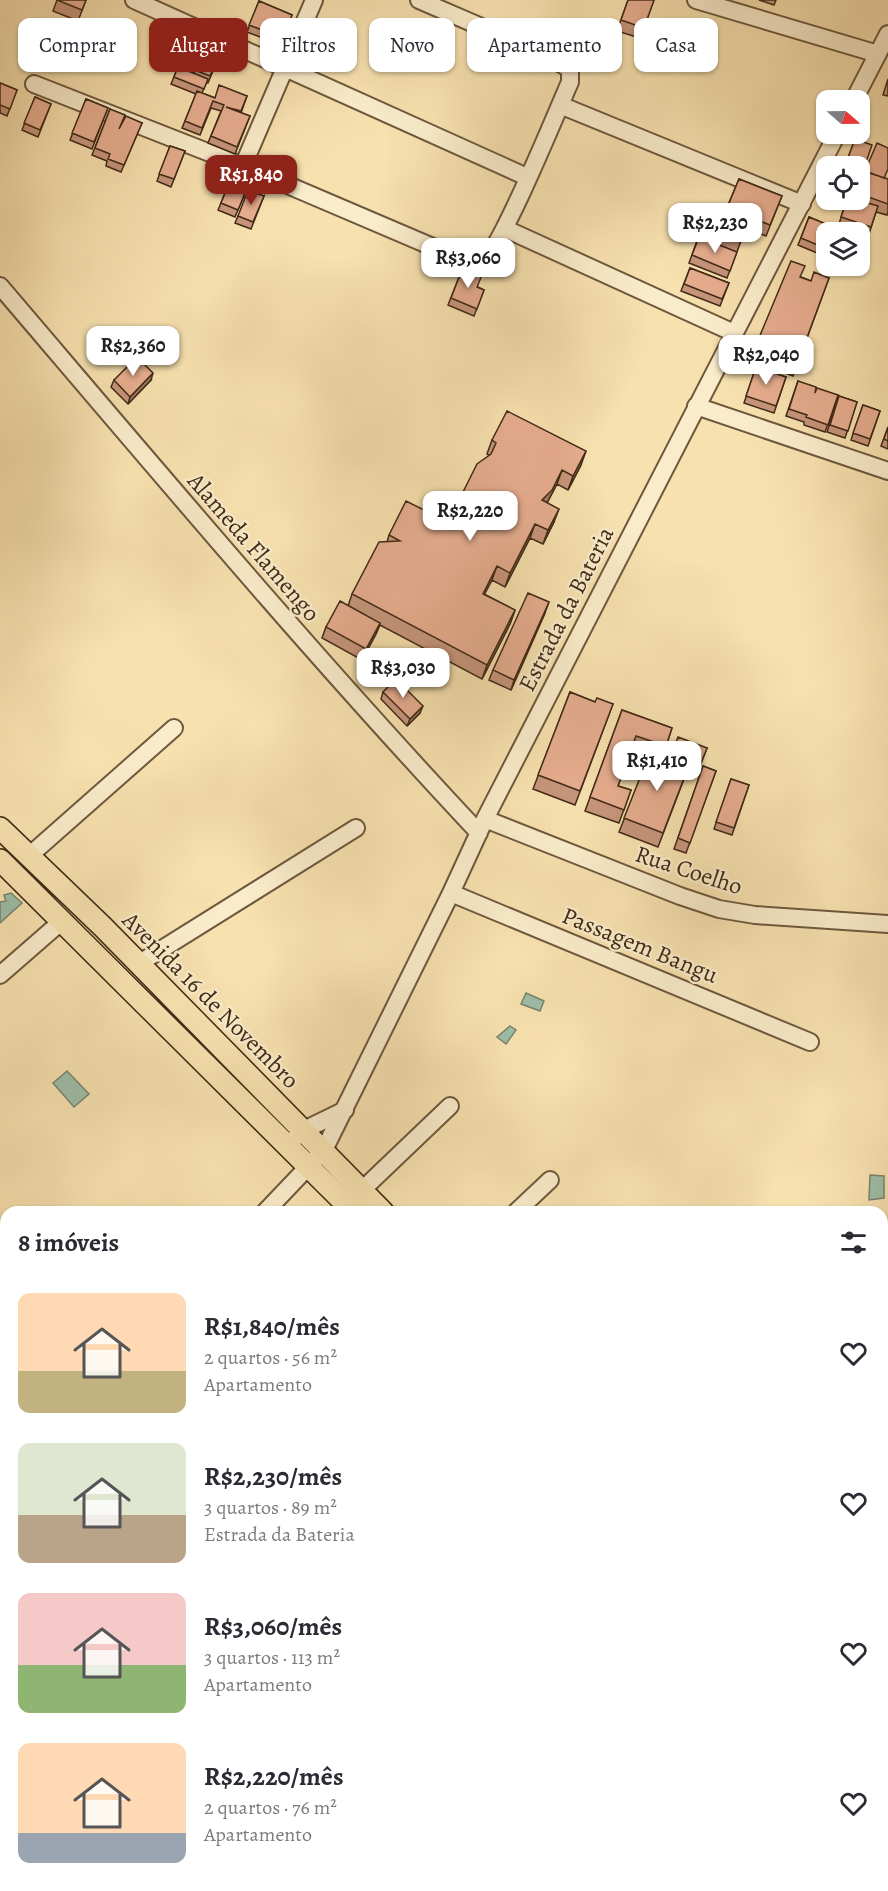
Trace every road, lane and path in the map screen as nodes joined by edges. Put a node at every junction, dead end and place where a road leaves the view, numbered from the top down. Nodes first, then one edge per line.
1 (134, 0) edge
2 (314, 0) edge
3 (419, 0) edge
4 (696, 0) edge
5 (753, 8) edge
6 (307, 18) edge
7 (888, 34) edge
8 (878, 54) junction
9 (260, 56) edge
10 (285, 72) edge
11 (296, 72) edge
12 (34, 84) dead end
13 (859, 90) edge
14 (560, 105) junction
15 (832, 144) edge
16 (243, 166) junction
17 (527, 177) junction
18 (802, 204) junction
19 (506, 229) junction
20 (0, 286) edge
21 (734, 333) junction
22 (696, 406) junction
23 (888, 471) edge
24 (174, 728) dead end
25 (482, 826) junction
26 (0, 828) edge
27 (356, 828) dead end
28 (29, 856) junction
29 (0, 860) edge
30 (451, 893) junction
31 (62, 921) junction
32 (888, 924) edge
33 (138, 964) junction
34 (0, 975) edge
35 (810, 1042) dead end
36 (450, 1106) dead end
37 (345, 1110) junction
38 (304, 1130) junction
39 (287, 1145) junction
40 (324, 1150) junction
41 (309, 1167) junction
42 (550, 1180) dead end
43 (361, 1191) junction
44 (271, 1206) edge
45 (348, 1206) edge
46 (377, 1206) edge
47 (522, 1206) edge

1 - 9 street
2 - 6 street
3 - 14 street
4 - 5 street
5 - 8 street
7 - 8 street
8 - 13 street
10 - 16 street
11 - 17 street
12 - 16 street
14 - 17 street
14 - 18 street
15 - 18 street, Estrada da Bateria
16 - 19 street
17 - 19 street
18 - 21 street, Estrada da Bateria
19 - 21 street
20 - 25 street, Alameda Flamengo
21 - 22 street, Estrada da Bateria
22 - 23 street
22 - 25 street, Estrada da Bateria
24 - 28 street
25 - 30 street, Estrada da Bateria
25 - 32 street, Rua Coelho
26 - 28 main road, Avenida 16 de Novembro
27 - 33 street
28 - 33 main road, Avenida 16 de Novembro
29 - 31 main road, Avenida 16 de Novembro
30 - 35 street, Passagem Bangu
30 - 37 street, Estrada da Bateria
31 - 34 street
31 - 39 main road, Avenida 16 de Novembro
33 - 38 main road, Avenida 16 de Novembro
36 - 43 street
37 - 38 street
37 - 40 street, Estrada da Bateria
38 - 39 street
38 - 40 main road, Avenida 16 de Novembro
39 - 41 main road, Avenida 16 de Novembro
40 - 41 street, Estrada da Bateria
40 - 43 main road, Avenida 16 de Novembro
41 - 44 street, Estrada da Bateria
41 - 45 main road, Avenida 16 de Novembro
42 - 47 street
43 - 46 main road, Avenida 16 de Novembro

